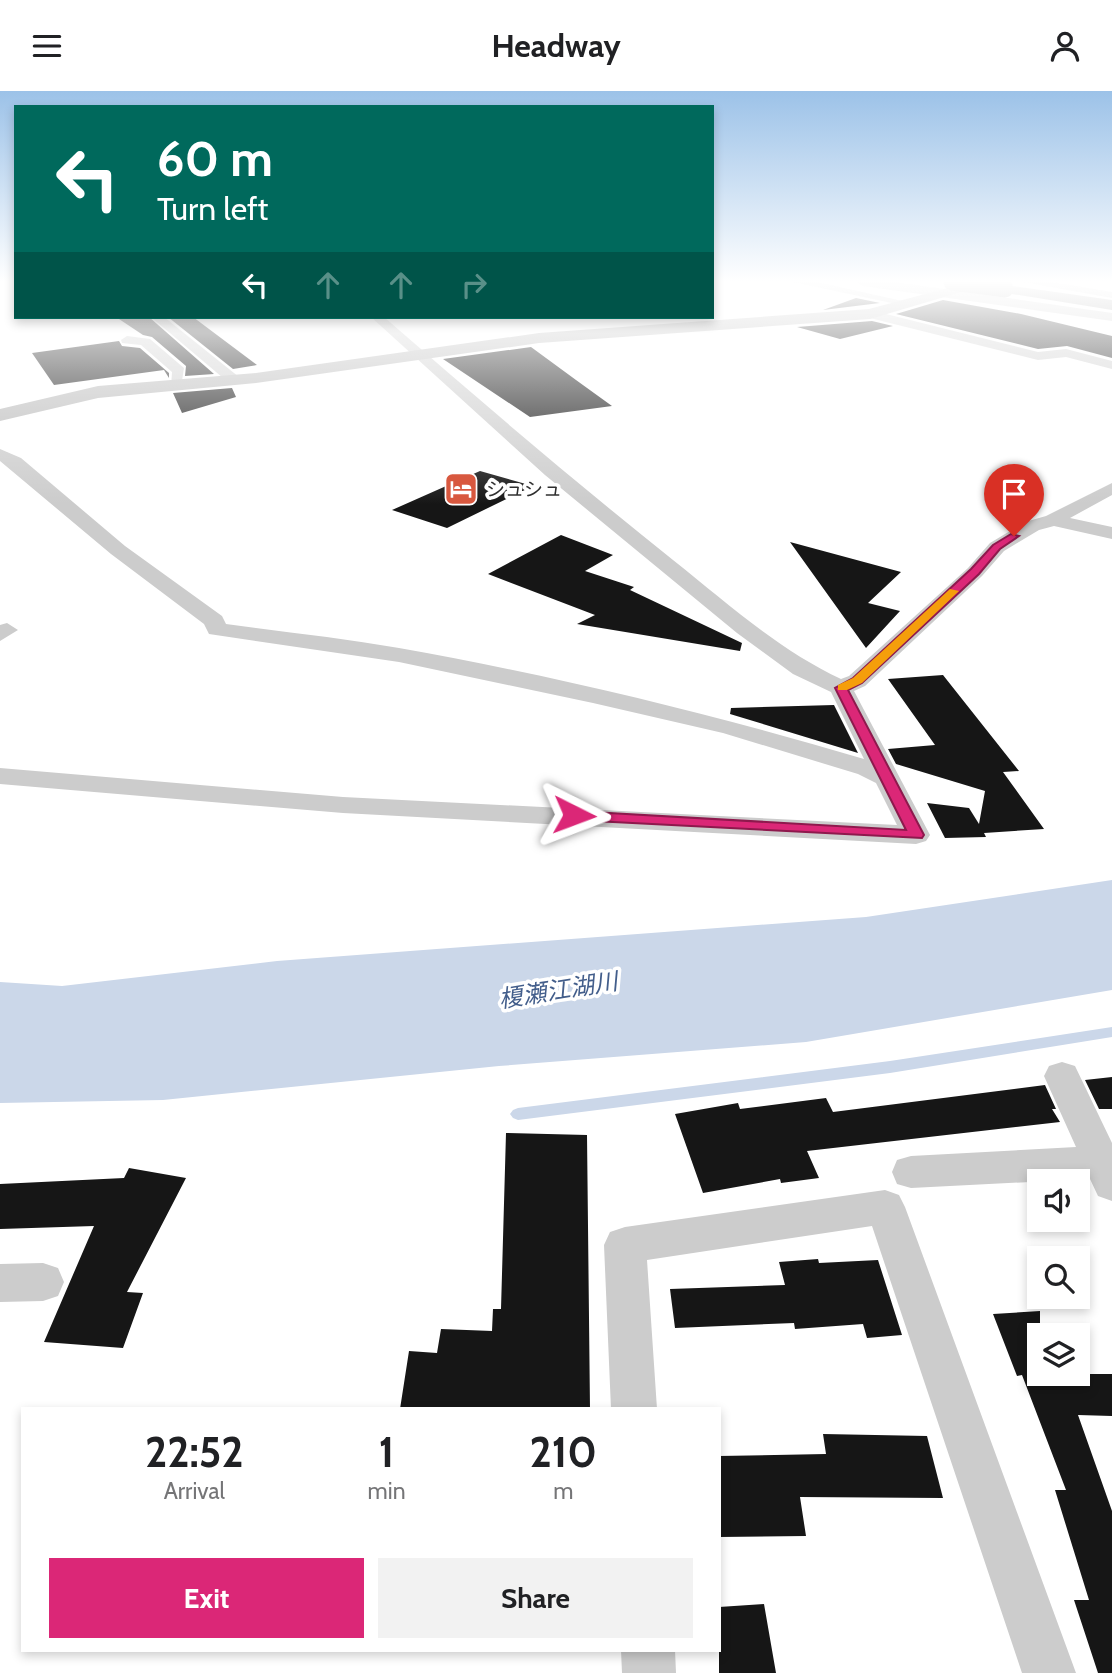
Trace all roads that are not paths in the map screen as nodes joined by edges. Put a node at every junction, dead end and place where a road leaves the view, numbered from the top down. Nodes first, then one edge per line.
1 (162, 356) edge
2 (204, 356) edge
3 (419, 356) joint
4 (1077, 356) edge
5 (1112, 365) edge
6 (234, 380) junction
7 (176, 384) junction
8 (0, 415) edge
9 (0, 454) edge
10 (1112, 488) edge
11 (1053, 520) junction
12 (1112, 533) edge
13 (841, 688) junction
14 (0, 776) edge
15 (887, 778) junction
16 (1062, 1076) dead end
17 (911, 1172) dead end
18 (1108, 1173) edge
19 (43, 1282) dead end
20 (0, 1283) edge
21 (634, 1407) edge
22 (648, 1652) edge
23 (649, 1673) edge
24 (1049, 1673) edge

1 - 7 street
2 - 6 street
3 - 6 main road
3 - 13 street
4 - 5 street
6 - 7 main road
7 - 8 main road
9 - 15 street
10 - 11 street
11 - 12 street
11 - 13 street
13 - 15 street
14 - 15 street
16 - 18 street
17 - 18 street
19 - 20 street
21 - 24 street
22 - 23 street

